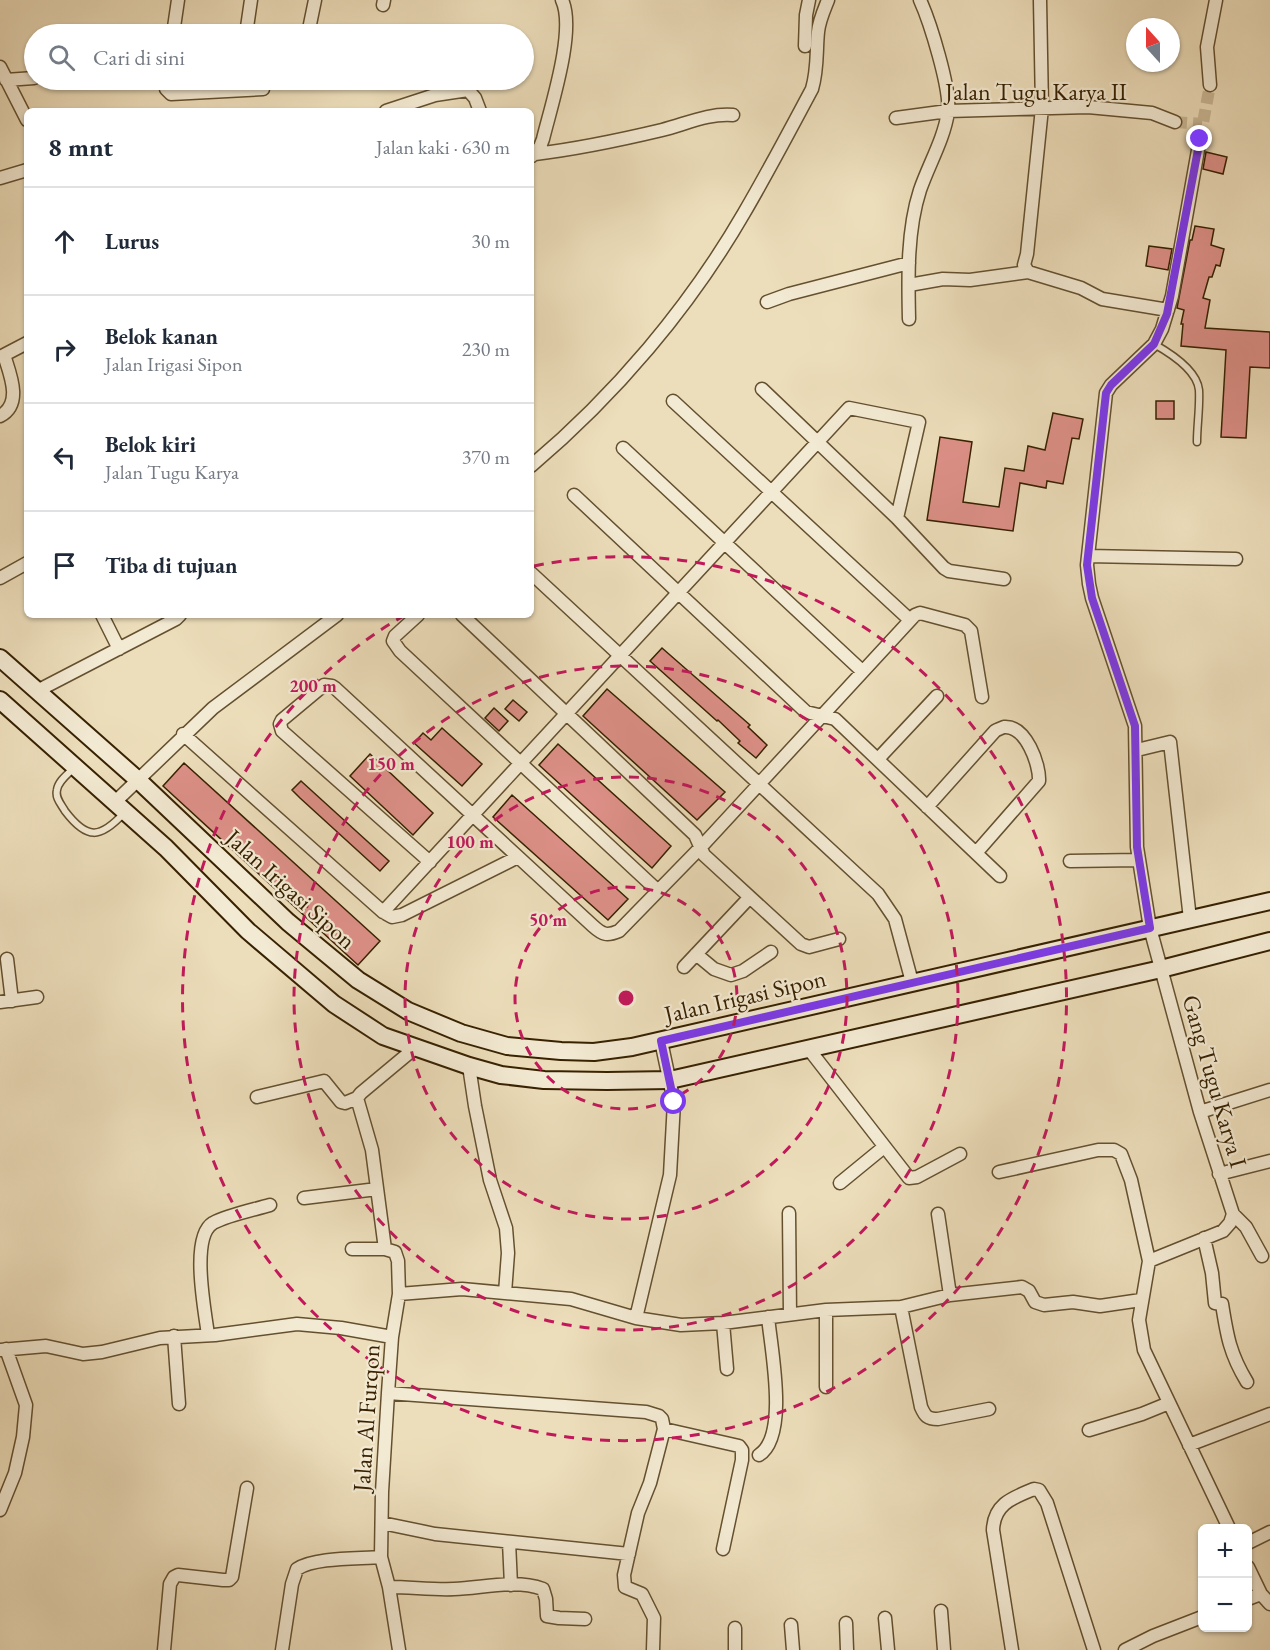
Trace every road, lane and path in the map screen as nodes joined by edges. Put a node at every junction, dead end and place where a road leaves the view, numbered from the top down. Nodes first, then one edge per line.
1 (178, 0) edge
2 (251, 0) edge
3 (315, 0) edge
4 (562, 0) edge
5 (809, 0) edge
6 (828, 0) edge
7 (920, 0) edge
8 (1040, 0) edge
9 (1216, 0) edge
10 (174, 24) edge
11 (247, 24) edge
12 (310, 24) edge
13 (805, 46) dead end
14 (0, 67) edge
15 (24, 79) edge
16 (6, 80) junction
17 (1210, 85) tunnel mouth
18 (167, 90) edge
19 (201, 90) edge
20 (468, 90) edge
21 (468, 90) edge
22 (403, 108) edge
23 (479, 108) edge
24 (1042, 108) junction
25 (948, 111) junction
26 (24, 114) edge
27 (733, 115) dead end
28 (896, 118) dead end
29 (1175, 122) tunnel mouth
30 (1200, 139) tunnel mouth
31 (534, 153) edge
32 (534, 155) edge
33 (24, 171) edge
34 (0, 178) edge
35 (909, 263) junction
36 (1028, 272) junction
37 (909, 285) junction
38 (767, 302) dead end
39 (1168, 310) junction
40 (909, 319) dead end
41 (24, 344) edge
42 (1154, 344) junction
43 (2, 349) edge
44 (762, 389) dead end
45 (673, 401) dead end
46 (0, 416) edge
47 (819, 442) junction
48 (1197, 442) dead end
49 (623, 448) dead end
50 (534, 462) edge
51 (771, 493) junction
52 (574, 495) dead end
53 (897, 518) junction
54 (724, 544) junction
55 (1088, 556) junction
56 (1236, 559) dead end
57 (24, 564) edge
58 (2, 572) edge
59 (534, 576) edge
60 (1004, 579) dead end
61 (678, 593) junction
62 (104, 618) edge
63 (177, 618) edge
64 (334, 618) edge
65 (415, 618) edge
66 (465, 618) edge
67 (910, 620) junction
68 (119, 649) junction
69 (620, 656) junction
70 (0, 658) edge
71 (862, 671) junction
72 (37, 691) junction
73 (938, 696) dead end
74 (982, 697) dead end
75 (0, 700) edge
76 (567, 714) junction
77 (822, 717) junction
78 (183, 734) junction
79 (1137, 750) junction
80 (878, 759) junction
81 (522, 763) junction
82 (75, 768) junction
83 (136, 782) junction
84 (760, 784) junction
85 (120, 804) junction
86 (927, 807) junction
87 (473, 815) junction
88 (701, 847) junction
89 (976, 853) junction
90 (518, 857) junction
91 (1138, 860) junction
92 (1070, 861) dead end
93 (430, 862) junction
94 (1000, 876) dead end
95 (658, 891) junction
96 (749, 898) junction
97 (1270, 901) edge
98 (383, 912) junction
99 (1190, 919) junction
100 (1151, 931) junction
101 (839, 939) dead end
102 (1270, 941) edge
103 (771, 952) dead end
104 (696, 954) junction
105 (6, 959) dead end
106 (1160, 965) junction
107 (684, 967) dead end
108 (912, 982) junction
109 (37, 997) dead end
110 (6, 1002) edge
111 (661, 1043) junction
112 (415, 1048) junction
113 (507, 1048) junction
114 (808, 1048) junction
115 (469, 1066) junction
116 (502, 1073) junction
117 (670, 1078) junction
118 (1270, 1089) edge
119 (256, 1097) dead end
120 (357, 1098) junction
121 (1200, 1112) junction
122 (884, 1147) junction
123 (960, 1154) dead end
124 (1270, 1161) edge
125 (999, 1172) dead end
126 (1219, 1174) junction
127 (840, 1183) dead end
128 (377, 1189) junction
129 (304, 1198) dead end
130 (270, 1205) dead end
131 (789, 1213) dead end
132 (938, 1214) dead end
133 (1233, 1214) junction
134 (1204, 1238) junction
135 (385, 1248) junction
136 (352, 1249) dead end
137 (1262, 1256) dead end
138 (1149, 1261) junction
139 (505, 1293) junction
140 (399, 1294) junction
141 (950, 1295) junction
142 (1141, 1300) junction
143 (901, 1307) junction
144 (826, 1310) junction
145 (790, 1314) junction
146 (768, 1317) junction
147 (636, 1318) junction
148 (723, 1323) junction
149 (208, 1335) junction
150 (174, 1336) junction
151 (392, 1337) junction
152 (3, 1349) edge
153 (727, 1369) dead end
154 (1246, 1382) dead end
155 (826, 1387) dead end
156 (388, 1393) junction
157 (1168, 1403) junction
158 (179, 1404) dead end
159 (989, 1409) dead end
160 (1270, 1414) edge
161 (664, 1429) junction
162 (1089, 1430) dead end
163 (1189, 1445) junction
164 (759, 1455) dead end
165 (247, 1488) dead end
166 (0, 1510) edge
167 (382, 1523) junction
168 (1227, 1524) edge
169 (1270, 1532) edge
170 (509, 1542) junction
171 (1252, 1542) edge
172 (723, 1549) dead end
173 (629, 1554) junction
174 (381, 1557) junction
175 (1252, 1575) edge
176 (511, 1585) junction
177 (389, 1587) junction
178 (1261, 1594) junction
179 (1252, 1597) edge
180 (1270, 1604) edge
181 (941, 1611) dead end
182 (885, 1618) dead end
183 (585, 1619) dead end
184 (1198, 1619) edge
185 (846, 1623) dead end
186 (791, 1625) dead end
187 (735, 1628) dead end
188 (164, 1650) edge
189 (282, 1650) edge
190 (399, 1650) edge
191 (653, 1650) edge
192 (735, 1650) edge
193 (793, 1650) edge
194 (847, 1650) edge
195 (888, 1650) edge
196 (944, 1650) edge
197 (1012, 1650) edge
198 (1094, 1650) edge
199 (1125, 1650) edge

1 - 10 street
2 - 11 street
3 - 12 street
4 - 31 street
5 - 13 street
6 - 50 street
7 - 25 street
8 - 24 street
9 - 17 street
14 - 16 street
15 - 16 street
16 - 26 street
18 - 19 street
20 - 23 street
21 - 22 street
24 - 25 street, Jalan Tugu Karya II
24 - 29 street, Jalan Tugu Karya II
24 - 36 street
25 - 28 street, Jalan Tugu Karya II
25 - 35 street
27 - 32 street
30 - 39 street
33 - 34 street
35 - 37 street
35 - 38 street
36 - 37 street
36 - 39 street
37 - 40 street
39 - 42 street
41 - 43 street
42 - 48 lane
42 - 55 street, Gang Tugu Karya I
43 - 46 street
44 - 47 street
45 - 51 street
47 - 51 street
47 - 53 street
47 - 53 street
49 - 54 street
51 - 54 street
51 - 67 street
52 - 61 street
53 - 60 street
54 - 61 street
54 - 71 street
55 - 56 street
55 - 79 street, Gang Tugu Karya I
57 - 58 street
59 - 69 street
61 - 69 street
61 - 77 street
62 - 68 street
63 - 68 street
64 - 78 street
65 - 81 street
66 - 76 street
67 - 71 street
67 - 74 street
68 - 72 street
69 - 76 street
69 - 84 street
70 - 72 street, Jalan Irigasi Sipon
71 - 77 street
72 - 83 street, Jalan Irigasi Sipon
73 - 80 street
75 - 82 street
76 - 81 street
76 - 88 street
77 - 80 street
77 - 84 street
78 - 83 street
78 - 98 street
79 - 91 street, Gang Tugu Karya I
79 - 99 street
80 - 86 street
81 - 87 street
81 - 95 street
82 - 85 street
82 - 85 lane
83 - 85 street
83 - 113 street, Jalan Irigasi Sipon
84 - 88 street
84 - 108 street
85 - 112 street
86 - 89 street
86 - 89 street
87 - 90 street
87 - 93 street
87 - 93 street
88 - 95 street
88 - 96 street
89 - 94 street
90 - 95 street
90 - 98 street
91 - 92 street
91 - 100 street, Gang Tugu Karya I
93 - 98 street
96 - 101 street
96 - 104 street
97 - 99 street, Jalan Irigasi Sipon
99 - 100 street, Jalan Irigasi Sipon
100 - 106 street, Gang Tugu Karya I
100 - 108 street, Jalan Irigasi Sipon
102 - 106 street
103 - 104 street
104 - 107 street
105 - 110 street
106 - 114 street
106 - 121 street, Gang Tugu Karya I
108 - 111 street, Jalan Irigasi Sipon
109 - 110 street
111 - 113 street, Jalan Irigasi Sipon
111 - 117 street
112 - 115 street
112 - 120 street
113 - 116 street
114 - 117 street
114 - 122 street
115 - 116 street
115 - 139 street
116 - 117 street
117 - 147 street
118 - 121 street
119 - 120 street
120 - 128 street
121 - 126 street, Gang Tugu Karya I
122 - 123 street
122 - 127 street
124 - 126 street
125 - 138 street
126 - 133 street, Gang Tugu Karya I
128 - 129 street
128 - 135 street
130 - 149 street
131 - 145 street
132 - 141 street
133 - 134 street
133 - 137 street, Gang Tugu Karya I
134 - 138 street
134 - 154 street
135 - 136 street
135 - 140 street, Jalan Al Furqon
138 - 142 street
139 - 140 street
139 - 147 street
140 - 151 street, Jalan Al Furqon
141 - 142 street
141 - 143 street
142 - 157 street
143 - 144 street
143 - 159 street
144 - 145 street
144 - 155 street
145 - 146 street
146 - 148 street
146 - 164 street
147 - 148 street
148 - 153 street
149 - 150 street
149 - 151 street
150 - 152 street
150 - 158 street
151 - 156 street, Jalan Al Furqon
152 - 166 street
156 - 161 street
156 - 167 street, Jalan Al Furqon
157 - 162 street
157 - 163 street
160 - 163 street
161 - 172 street
161 - 173 street
163 - 168 street
165 - 188 street
167 - 170 street
167 - 174 street, Jalan Al Furqon
169 - 171 street
170 - 173 street
170 - 176 street
173 - 191 street
174 - 177 street, Jalan Al Furqon
174 - 189 street
175 - 178 street
176 - 177 street
176 - 183 street
177 - 190 street, Jalan Al Furqon
178 - 179 street
178 - 180 street
181 - 196 street
182 - 195 street
184 - 199 street
185 - 194 street
186 - 193 street
187 - 192 street
197 - 198 street

